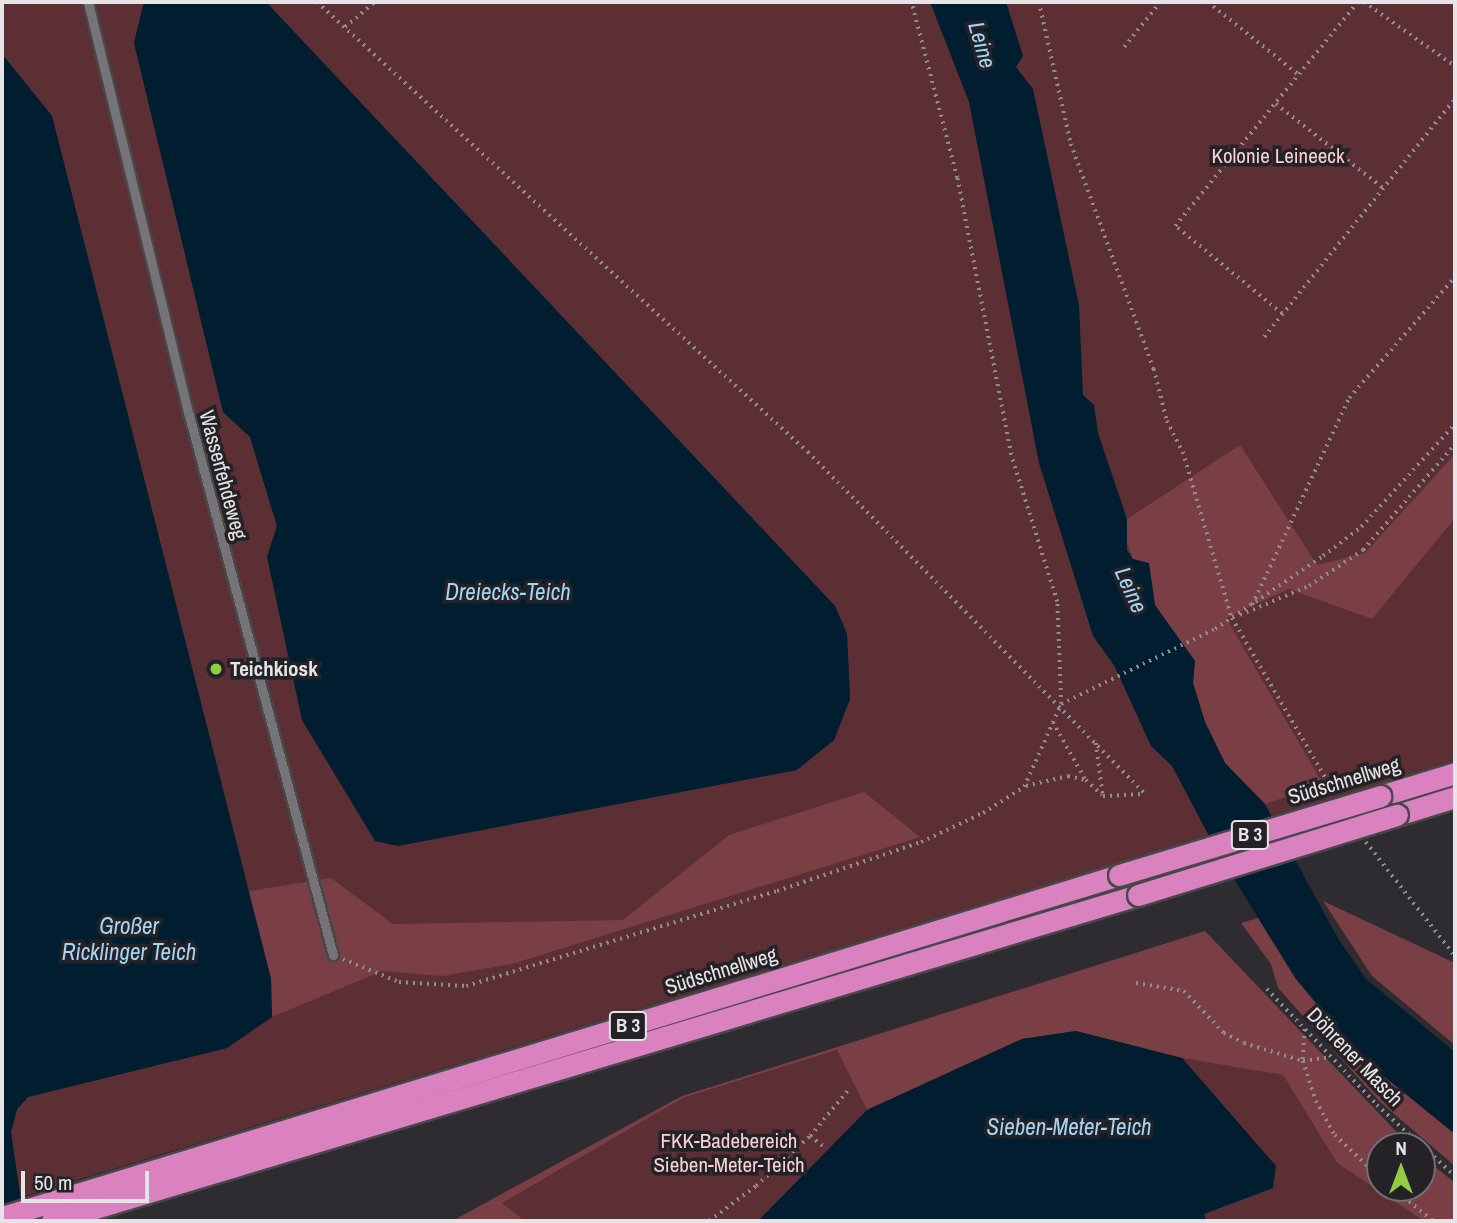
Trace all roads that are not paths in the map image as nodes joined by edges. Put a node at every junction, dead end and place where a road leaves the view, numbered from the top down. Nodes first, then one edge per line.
1 (88, 2) edge
2 (1455, 773) edge
3 (1455, 797) edge
4 (334, 955) road end
5 (139, 1185) junction
6 (2, 1217) edge
7 (52, 1221) edge

1 - 4 lane, Wasserfehdeweg
2 - 5 highway, Südschnellweg / B 3, bridge
3 - 5 highway, Südschnellweg / B 3, bridge
5 - 6 highway, Südschnellweg / B 3
5 - 7 highway, Südschnellweg / B 3

